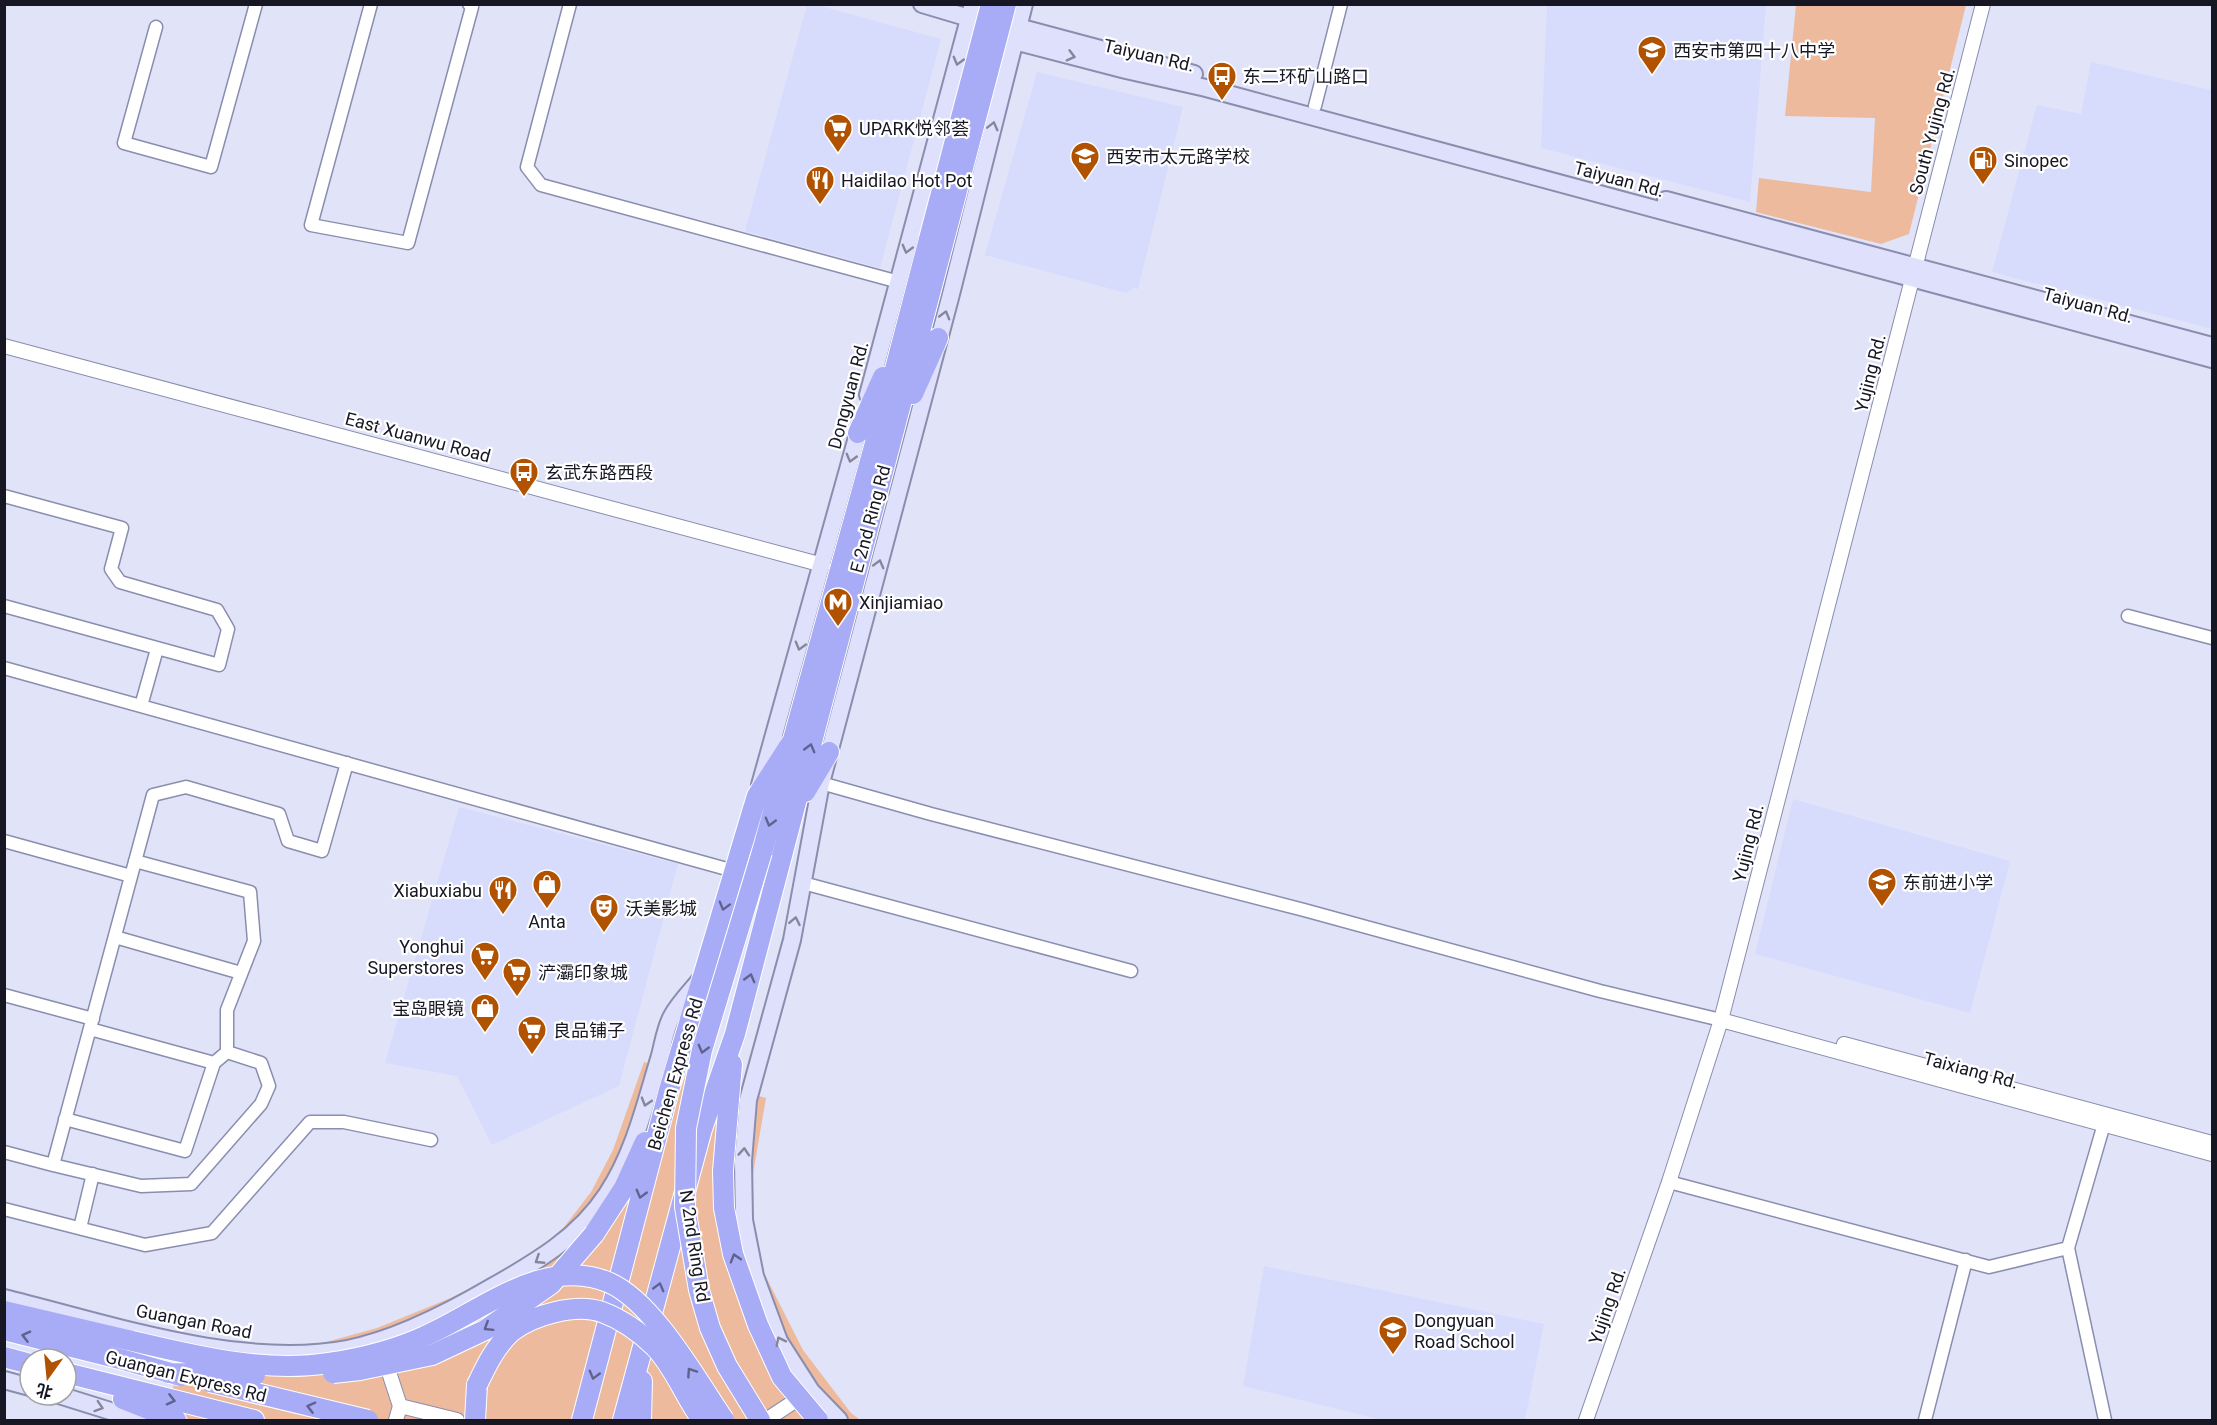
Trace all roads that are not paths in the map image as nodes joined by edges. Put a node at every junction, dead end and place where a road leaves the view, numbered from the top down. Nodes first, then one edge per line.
1 (256, 4) edge
2 (371, 4) edge
3 (469, 4) edge
4 (570, 4) edge
5 (922, 4) edge
6 (991, 4) edge
7 (1006, 4) edge
8 (1024, 4) edge
9 (1341, 4) edge
10 (1983, 4) edge
11 (973, 9) edge
12 (156, 27) dead end
13 (1016, 34) junction
14 (1315, 106) junction
15 (936, 242) junction
16 (1913, 272) junction
17 (899, 282) junction
18 (907, 325) junction
19 (939, 338) junction
20 (4, 346) edge
21 (2212, 346) edge
22 (2212, 359) edge
23 (858, 434) junction
24 (890, 446) junction
25 (4, 496) edge
26 (823, 564) junction
27 (4, 606) edge
28 (2128, 616) dead end
29 (2212, 638) edge
30 (157, 649) junction
31 (4, 668) edge
32 (141, 706) junction
33 (795, 737) junction
34 (829, 752) junction
35 (346, 763) junction
36 (821, 783) junction
37 (757, 796) junction
38 (794, 809) junction
39 (4, 841) edge
40 (762, 852) joint
41 (135, 861) junction
42 (734, 871) junction
43 (131, 876) junction
44 (803, 883) junction
45 (115, 938) junction
46 (1131, 971) dead end
47 (241, 973) junction
48 (704, 975) junction
49 (4, 995) edge
50 (1722, 1015) junction
51 (91, 1024) junction
52 (735, 1034) junction
53 (227, 1052) junction
54 (214, 1063) junction
55 (669, 1090) junction
56 (65, 1119) junction
57 (2104, 1124) junction
58 (431, 1140) dead end
59 (2212, 1143) edge
60 (4, 1152) edge
61 (2212, 1154) edge
62 (53, 1165) junction
63 (93, 1174) junction
64 (1669, 1182) junction
65 (4, 1209) edge
66 (80, 1228) junction
67 (2068, 1248) junction
68 (1966, 1260) junction
69 (4, 1298) edge
70 (4, 1311) edge
71 (4, 1330) edge
72 (379, 1341) junction
73 (644, 1344) junction
74 (168, 1373) junction
75 (78, 1379) edge
76 (114, 1390) junction
77 (811, 1391) junction
78 (78, 1401) edge
79 (400, 1406) junction
80 (206, 1408) junction
81 (139, 1420) edge
82 (176, 1420) edge
83 (238, 1420) edge
84 (254, 1420) edge
85 (368, 1420) edge
86 (396, 1420) edge
87 (457, 1420) edge
88 (475, 1420) edge
89 (582, 1420) edge
90 (623, 1420) edge
91 (641, 1420) edge
92 (702, 1420) edge
93 (724, 1420) edge
94 (760, 1420) edge
95 (766, 1420) edge
96 (818, 1420) edge
97 (839, 1420) edge
98 (1587, 1420) edge
99 (1925, 1420) edge
100 (2104, 1420) edge

1 - 12 street
2 - 3 street
4 - 17 street
5 - 11 main road
6 - 15 highway, E 2nd Ring Rd, bridge
7 - 15 highway, E 2nd Ring Rd, bridge
8 - 13 main road
9 - 14 street
10 - 16 street, South Yujing Rd.
11 - 13 main road
11 -> 17 main road, Dongyuan Rd.
13 - 14 main road, Taiyuan Rd.
13 -> 16 main road, Taiyuan Rd.
19 -> 13 main road
14 - 16 main road, Taiyuan Rd.
15 - 18 highway, E 2nd Ring Rd
15 - 24 highway, E 2nd Ring Rd
16 - 21 main road, Taiyuan Rd.
16 - 22 main road, Taiyuan Rd.
16 - 50 street, Yujing Rd.
17 - 23 main road, Dongyuan Rd.
18 - 23 highway
18 - 33 highway, E 2nd Ring Rd
19 - 24 highway
34 -> 19 main road
20 - 26 street, East Xuanwu Road
23 -> 26 main road, Dongyuan Rd.
38 -> 24 highway, E 2nd Ring Rd
25 - 30 street
26 -> 37 main road, Dongyuan Rd.
27 - 30 street
28 - 29 street
30 - 32 street
31 - 32 street
32 - 35 street
33 - 37 highway, Beichen Express Rd
33 -> 40 highway, E 2nd Ring Rd
34 - 36 main road
34 - 38 highway
35 - 41 street
35 - 42 street
36 - 44 main road
36 - 50 street
37 - 42 highway, Beichen Express Rd
52 -> 38 highway, E 2nd Ring Rd
39 - 43 street
40 -> 94 highway, N 2nd Ring Rd, bridge
41 - 43 street
41 - 47 street
42 -> 48 highway, Beichen Express Rd
43 - 45 street
44 - 46 street
77 -> 44 main road
45 - 47 street
45 - 51 street
47 - 53 street
48 - 55 highway, Beichen Express Rd
48 -> 72 main road, Guangan Road
49 - 51 street
50 - 57 street, Taixiang Rd.
50 - 59 street, Taixiang Rd.
50 - 64 street, Yujing Rd.
51 - 54 street
51 - 56 street
73 -> 52 highway
96 -> 52 highway, N 2nd Ring Rd, bridge
53 - 54 street
53 - 63 street
54 - 56 street
55 -> 74 highway, bridge
55 -> 89 highway, Beichen Express Rd
56 - 62 street
57 - 61 street, Taixiang Rd.
57 - 67 street
58 - 66 street
60 - 62 street
62 - 63 street
63 - 66 street
64 - 68 street
64 - 98 street, Yujing Rd.
65 - 66 street
67 - 68 street
67 - 100 street
68 - 99 street
69 - 72 main road, Guangan Road
93 -> 70 highway, bridge
74 -> 71 highway, Guangan Express Rd, bridge
72 - 79 street
73 - 90 highway
73 - 91 highway
85 -> 74 highway, Guangan Express Rd, bridge
75 - 76 highway, Guangan Express Rd
76 -> 80 highway, Guangan Express Rd
76 - 82 highway
77 - 95 street
77 - 97 main road
78 -> 81 main road
79 - 86 street
79 - 87 street
80 - 83 highway
80 - 84 highway, Guangan Express Rd
88 - 92 highway, bridge

